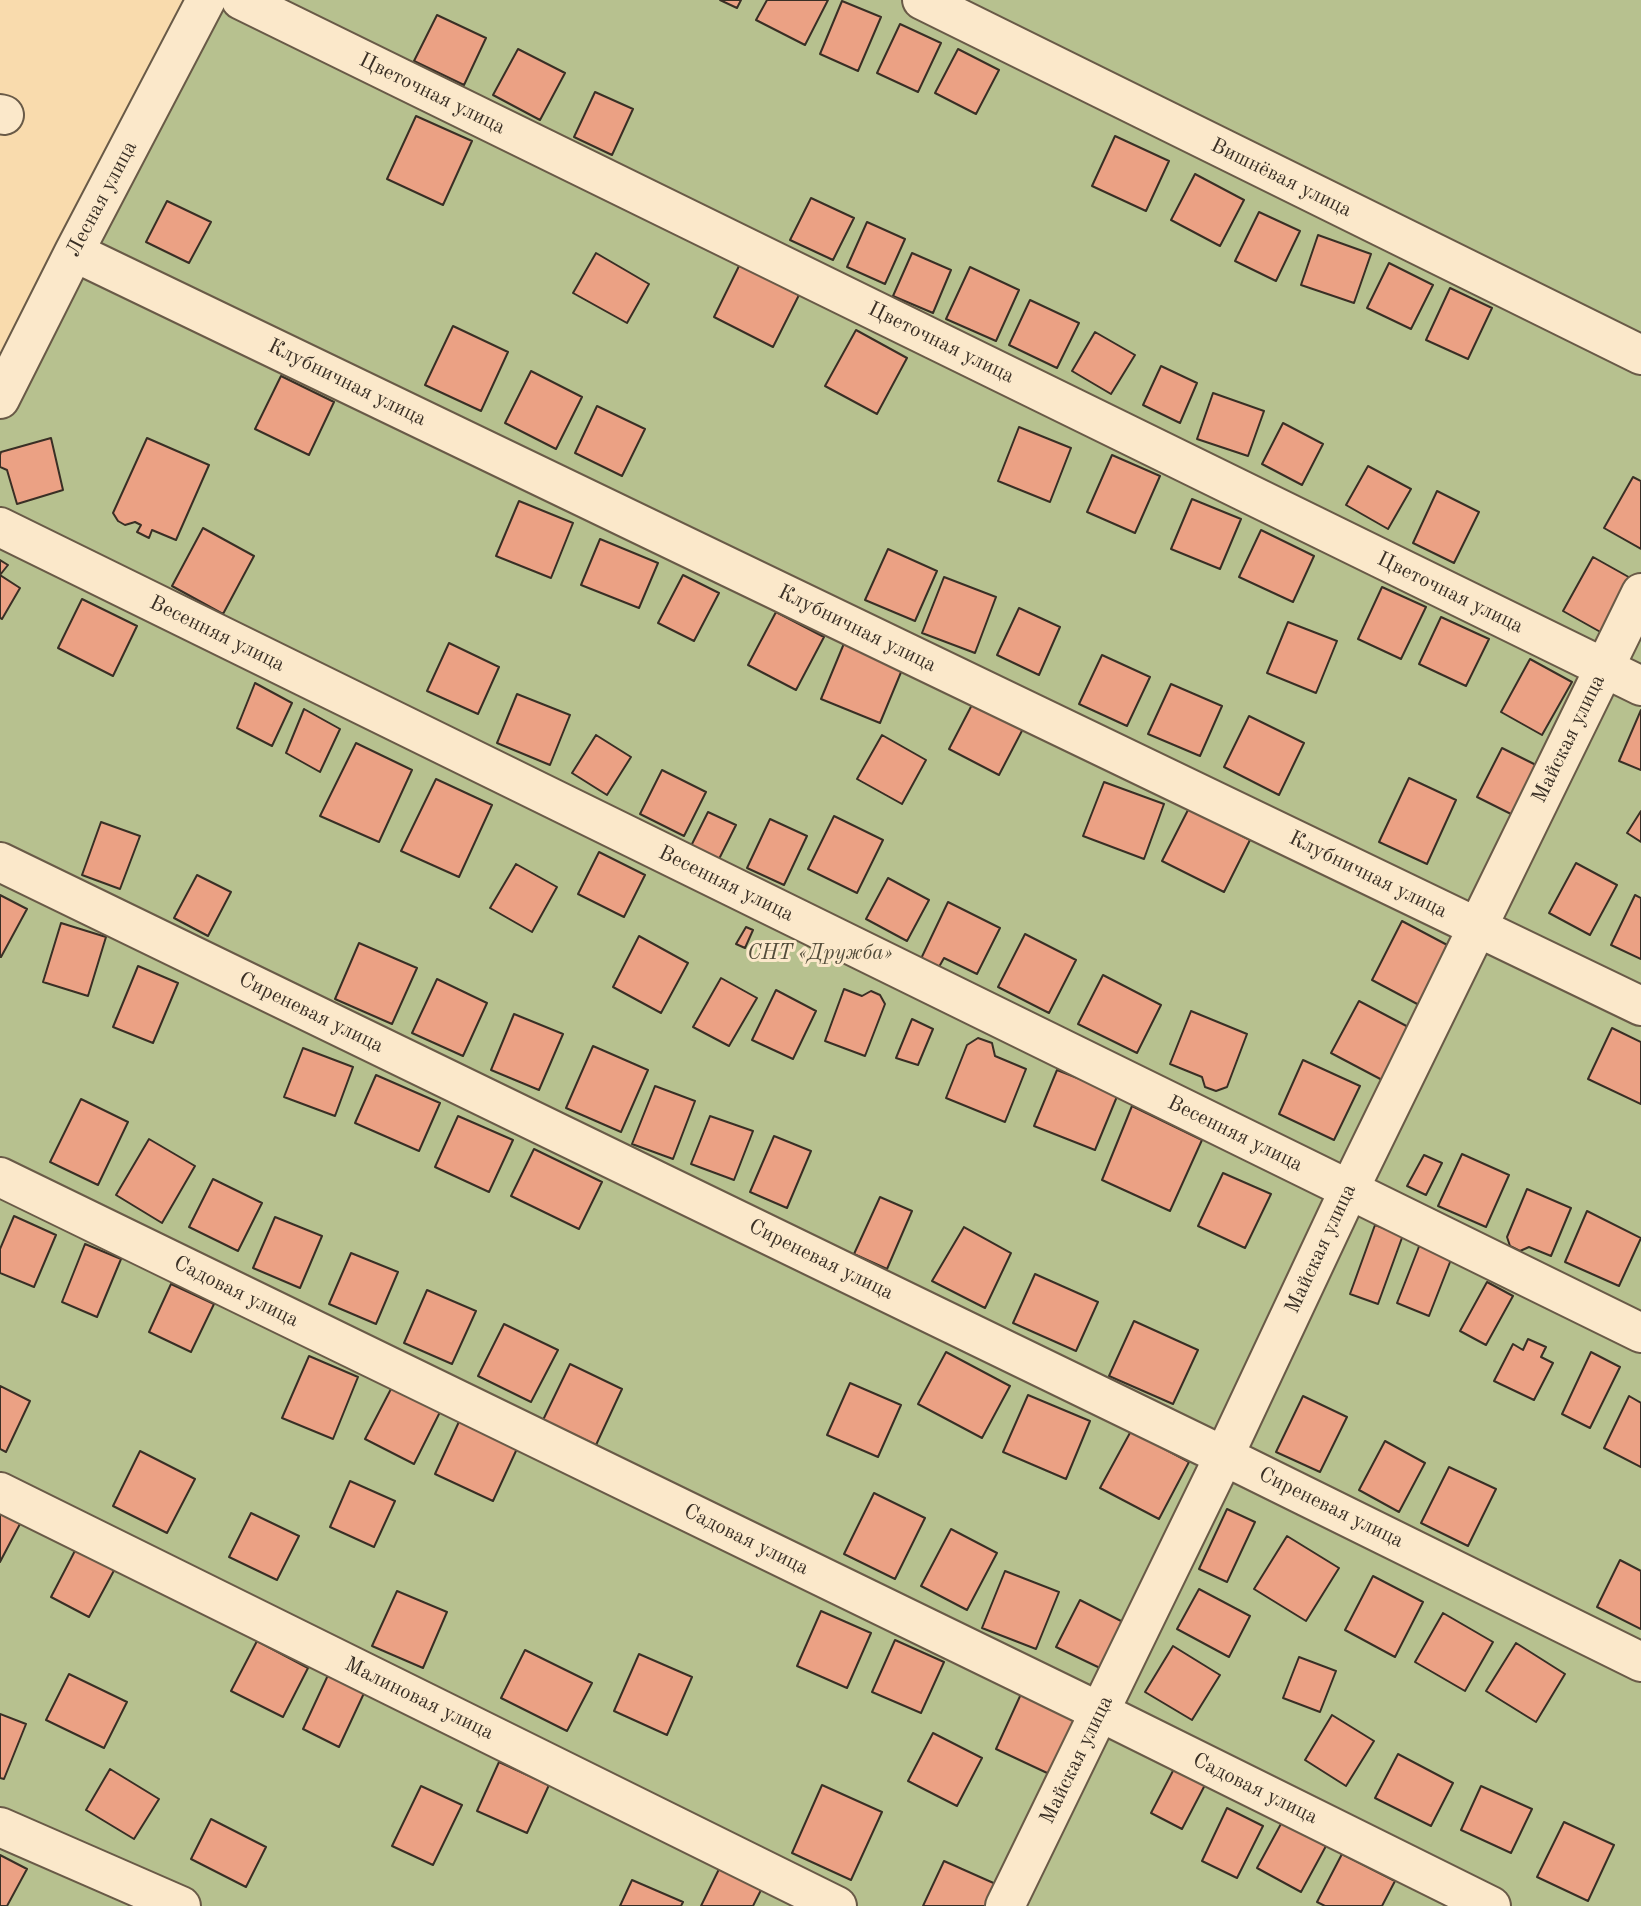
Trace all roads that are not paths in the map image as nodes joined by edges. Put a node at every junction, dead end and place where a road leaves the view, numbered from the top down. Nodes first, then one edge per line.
1 (206, 0) edge
2 (241, 0) edge
3 (922, 0) edge
4 (74, 251) junction
5 (1641, 355) edge
6 (0, 399) edge
7 (0, 527) edge
8 (1641, 593) edge
9 (1604, 668) junction
10 (1641, 686) edge
11 (0, 862) edge
12 (1477, 927) junction
13 (1641, 1006) edge
14 (0, 1177) edge
15 (1349, 1190) junction
16 (1641, 1333) edge
17 (1224, 1456) junction
18 (0, 1492) edge
19 (1641, 1662) edge
20 (1100, 1712) junction
21 (0, 1827) edge
22 (181, 1906) edge
23 (837, 1906) edge
24 (1005, 1906) edge
25 (1491, 1906) edge

1 - 4 street, Лесная улица
2 - 9 street, Цветочная улица
3 - 5 street, Вишнёвая улица
4 - 6 street, Лесная улица
4 - 12 street, Клубничная улица
7 - 15 street, Весенняя улица
8 - 9 street, Майская улица
9 - 10 street, Цветочная улица
9 - 12 street, Майская улица
11 - 17 street, Сиреневая улица
12 - 13 street, Клубничная улица
12 - 15 street, Майская улица
14 - 20 street, Садовая улица
15 - 16 street, Весенняя улица
15 - 17 street, Майская улица
17 - 19 street, Сиреневая улица
17 - 20 street, Майская улица
18 - 23 street, Малиновая улица
20 - 24 street, Майская улица
20 - 25 street, Садовая улица
21 - 22 street

